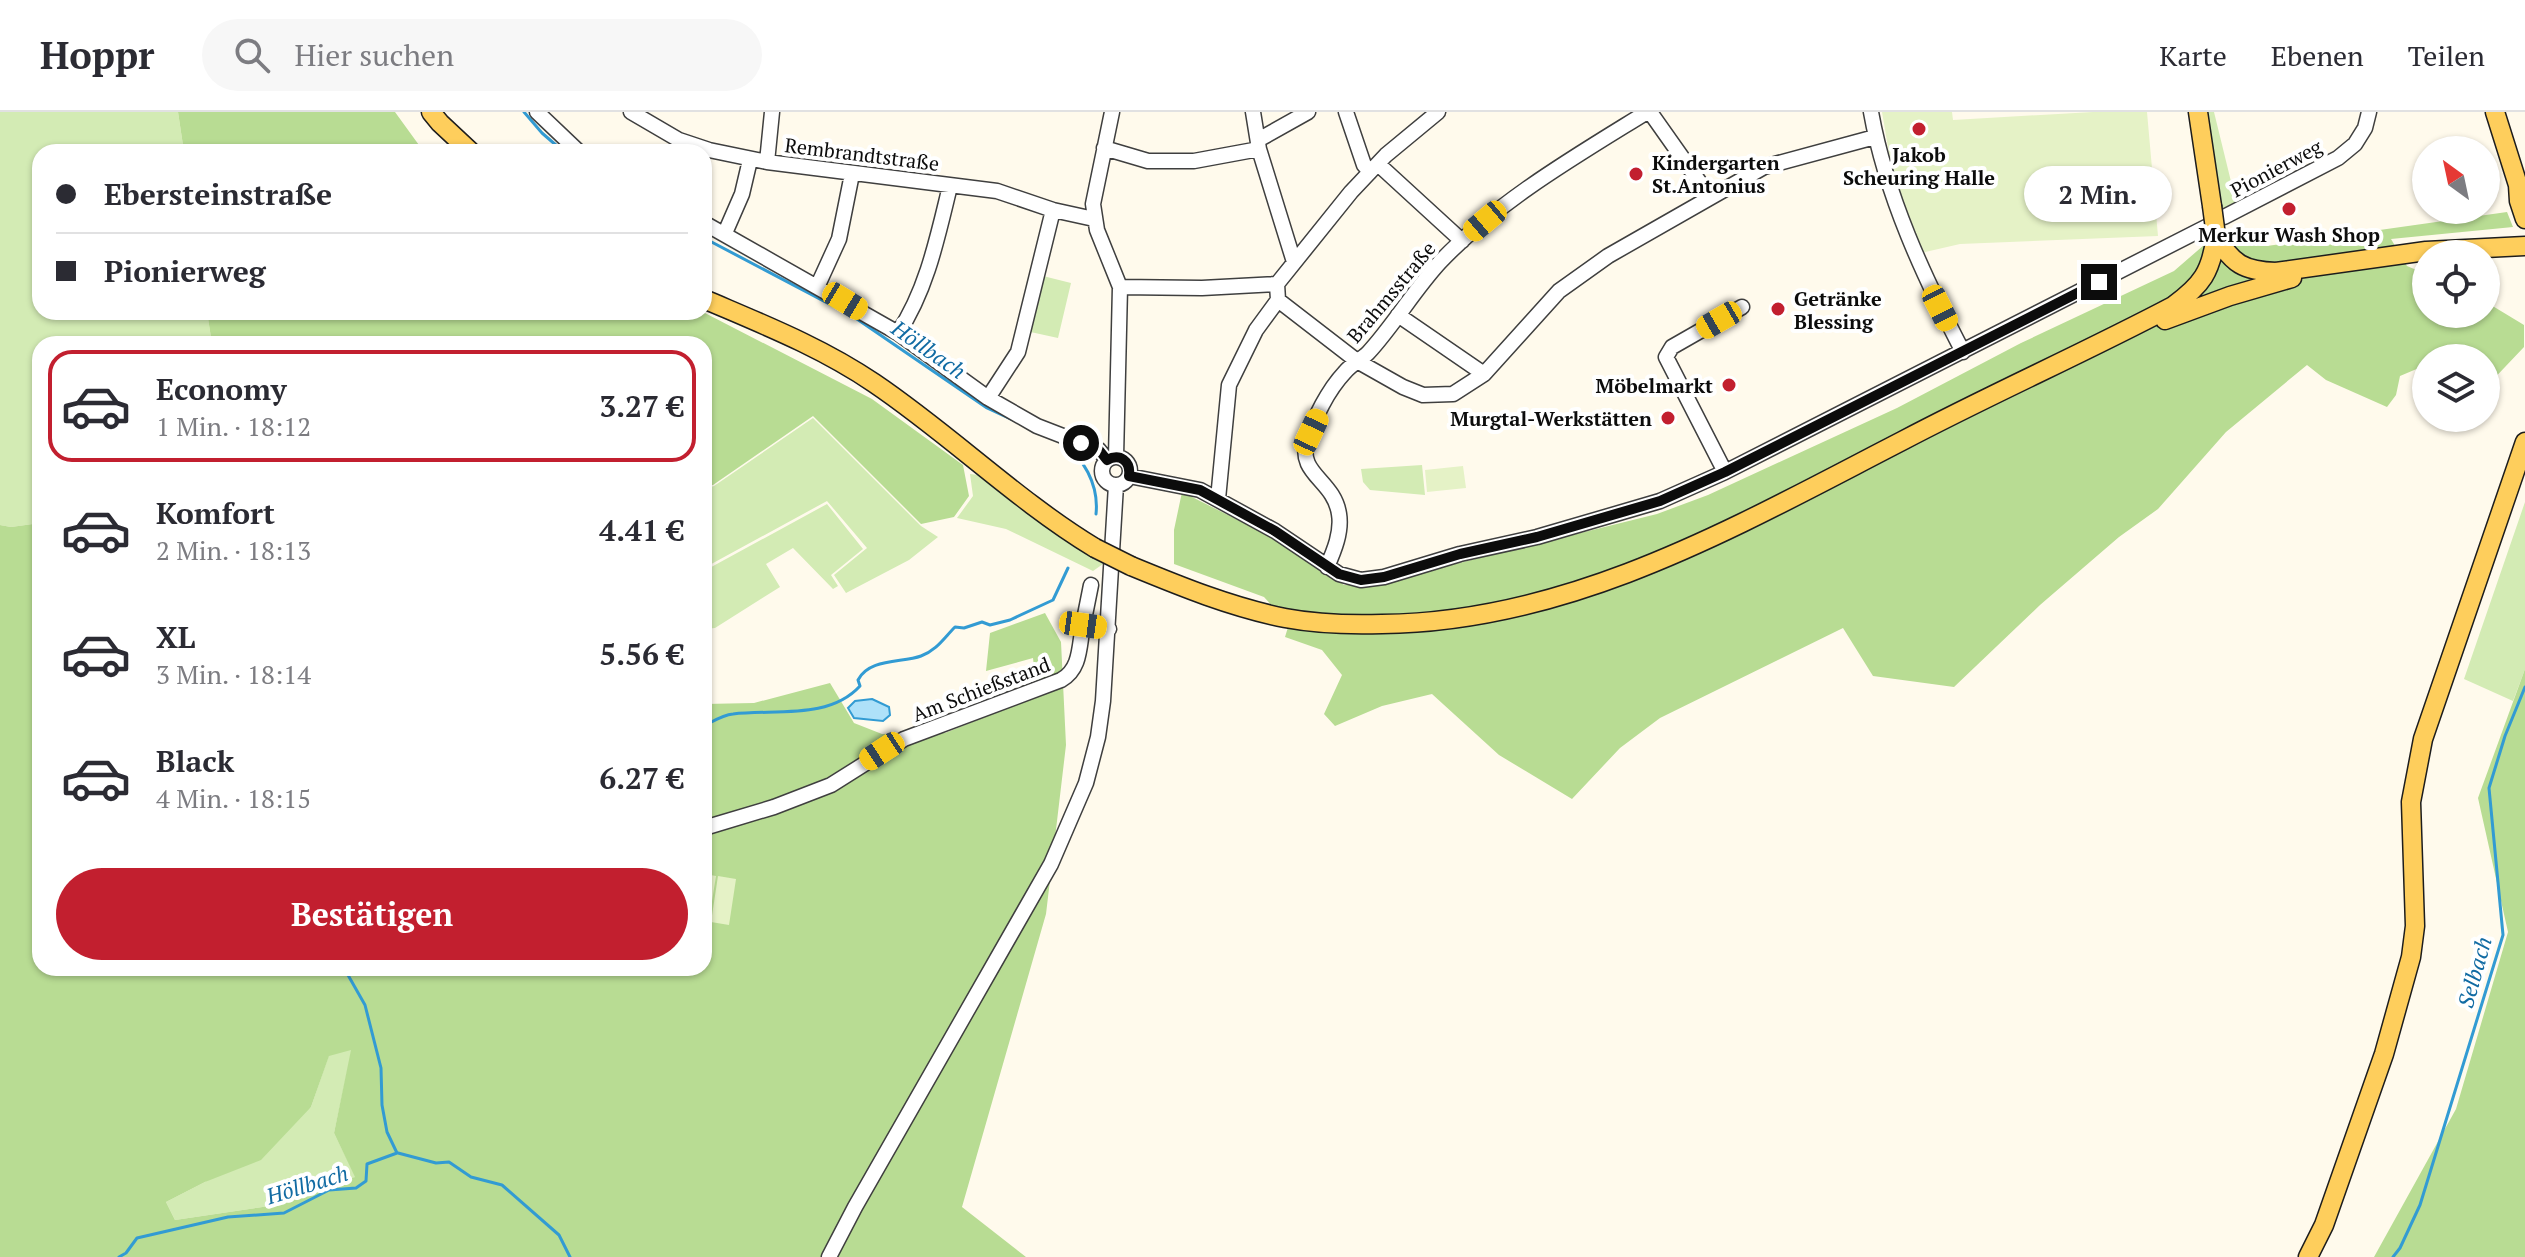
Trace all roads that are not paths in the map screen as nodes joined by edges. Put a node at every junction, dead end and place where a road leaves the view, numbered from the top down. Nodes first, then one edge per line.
1 (431, 112) edge
2 (537, 112) edge
3 (631, 112) edge
4 (772, 112) edge
5 (1112, 112) edge
6 (1253, 112) edge
7 (1308, 112) edge
8 (1346, 112) edge
9 (1438, 112) edge
10 (1648, 112) edge
11 (1871, 112) edge
12 (2198, 112) edge
13 (2369, 112) edge
14 (2486, 112) edge
15 (2495, 112) edge
16 (1875, 137) junction
17 (462, 144) edge
18 (571, 144) edge
19 (693, 144) edge
20 (1258, 144) junction
21 (1104, 148) junction
22 (712, 149) edge
23 (750, 160) junction
24 (767, 162) junction
25 (1374, 168) junction
26 (852, 174) junction
27 (950, 186) junction
28 (1710, 197) junction
29 (2519, 201) junction
30 (1053, 210) junction
31 (2218, 212) junction
32 (1094, 219) junction
33 (2525, 219) edge
34 (712, 225) edge
35 (727, 229) junction
36 (2211, 232) junction
37 (1462, 241) junction
38 (2519, 246) edge
39 (1294, 262) junction
40 (2333, 265) junction
41 (821, 279) junction
42 (1277, 284) junction
43 (1120, 287) junction
44 (1278, 300) junction
45 (712, 302) edge
46 (1742, 307) dead end
47 (1398, 315) junction
48 (902, 327) junction
49 (2100, 345) junction
50 (1963, 352) junction
51 (1357, 361) junction
52 (1484, 374) junction
53 (988, 398) junction
54 (2525, 442) edge
55 (1111, 458) junction
56 (1725, 472) junction
57 (1122, 481) junction
58 (1218, 499) junction
59 (1327, 567) junction
60 (1091, 585) dead end
61 (1083, 625) junction
62 (1109, 629) junction
63 (712, 826) edge
64 (829, 1257) edge
65 (2308, 1257) edge

1 - 17 main road
2 - 18 street
3 - 19 street, Rembrandtstraße
4 - 24 street
5 - 21 street
6 - 20 street
7 - 20 street
8 - 25 street
9 - 25 street
10 - 28 street
10 - 37 street, Brahmsstraße
11 - 16 street
12 - 31 main road
13 - 31 street, Pionierweg
14 - 29 main road
15 - 29 main road
16 - 28 street
16 - 50 street
20 - 21 street
20 - 39 street
21 - 32 street
22 - 23 street, Rembrandtstraße
23 - 24 street, Rembrandtstraße
23 - 35 street
24 - 26 street, Rembrandtstraße
25 - 37 street
25 - 39 street
26 - 27 street, Rembrandtstraße
26 - 41 street
27 - 30 street, Rembrandtstraße
27 - 48 street
28 - 52 street
29 - 33 main road
30 - 32 street, Rembrandtstraße
30 - 53 street
31 - 36 main road, bridge
32 - 43 street
34 - 35 street
35 - 41 street
36 - 40 main road
36 - 49 main road
36 - 50 street
37 - 47 street, Brahmsstraße
38 - 40 main road
39 - 42 street
40 - 49 main road
41 - 48 street
42 - 43 street
42 - 44 street
43 - 55 street
44 - 51 street
44 - 58 street
45 - 49 main road, bridge
46 - 56 street
47 - 51 street, Brahmsstraße
47 - 52 street
48 - 53 street
50 - 56 street
51 - 52 street
51 - 59 street, Brahmsstraße
53 - 55 street
54 - 65 main road
55 - 57 street
55 - 57 street
56 - 59 street
57 - 58 street
57 - 62 street
58 - 59 street
60 - 61 street
61 - 62 street
61 - 63 street, Am Schießstand
62 - 64 street

